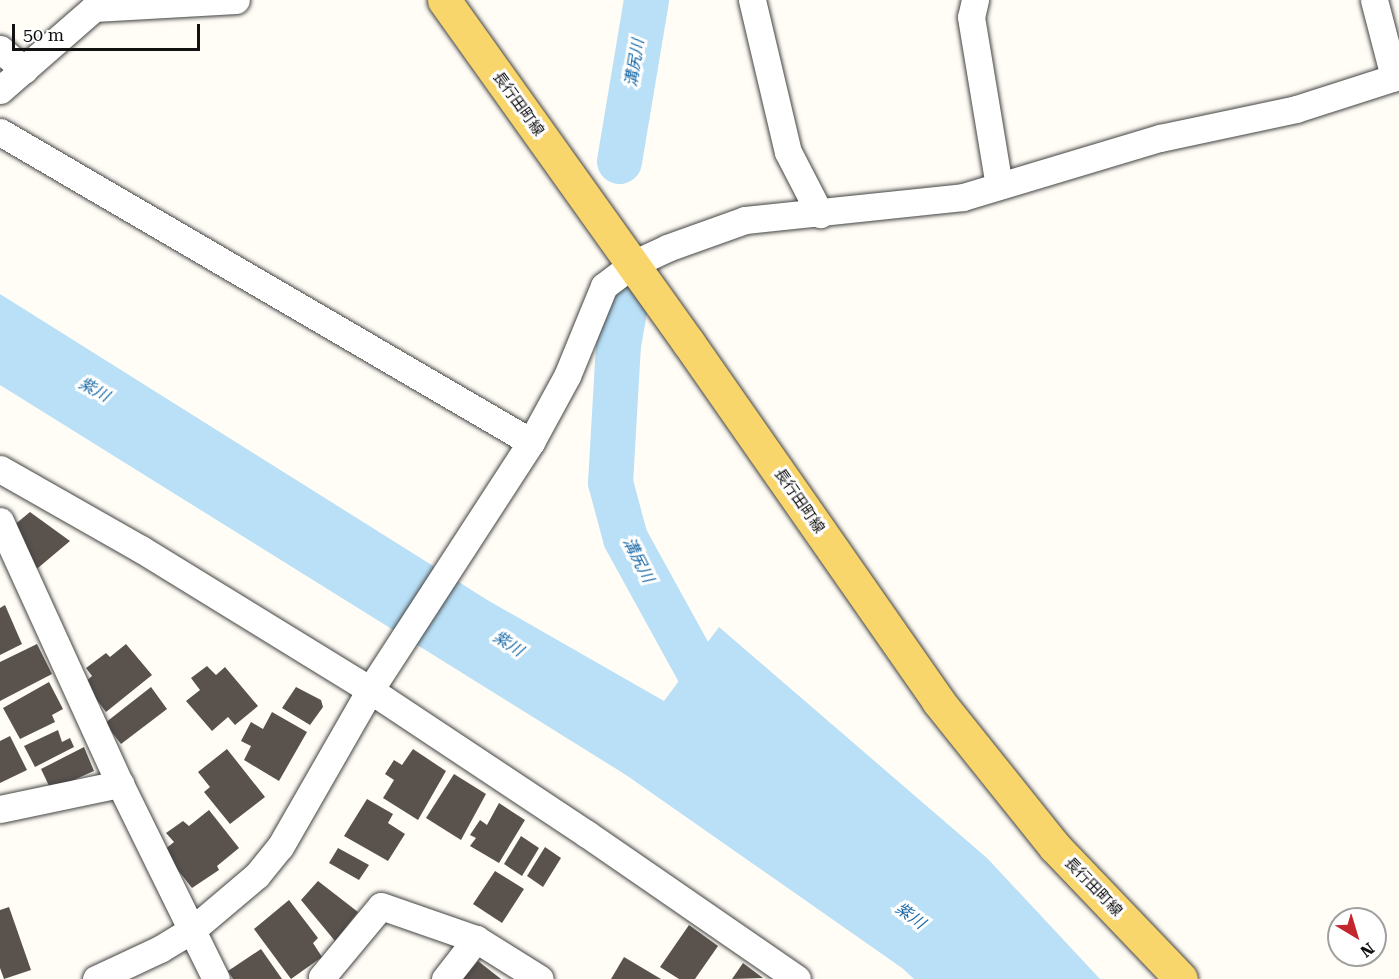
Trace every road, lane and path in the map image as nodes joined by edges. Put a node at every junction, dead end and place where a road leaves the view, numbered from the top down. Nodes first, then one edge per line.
1 (236, 0) edge
2 (445, 0) edge
3 (752, 0) edge
4 (975, 0) edge
5 (1374, 0) edge
6 (0, 49) edge
7 (24, 70) junction
8 (1397, 76) edge
9 (0, 90) edge
10 (0, 132) edge
11 (999, 186) junction
12 (820, 214) junction
13 (633, 264) junction
14 (526, 451) junction
15 (0, 469) edge
16 (0, 521) edge
17 (370, 690) junction
18 (120, 784) junction
19 (0, 809) edge
20 (192, 930) junction
21 (476, 939) junction
22 (96, 979) edge
23 (216, 979) edge
24 (323, 979) edge
25 (445, 979) edge
26 (540, 979) edge
27 (797, 979) edge
28 (1181, 979) edge

1 - 7 street
2 - 13 main road, 長行田町線
3 - 12 street
4 - 11 street
5 - 8 street
6 - 7 street
7 - 9 street
8 - 11 street
10 - 14 street
11 - 12 street
12 - 13 street
13 - 14 street
13 - 28 main road, 長行田町線
14 - 17 street
15 - 17 street
16 - 18 street
17 - 20 street
17 - 27 street
18 - 19 street
18 - 20 street
20 - 22 street
20 - 23 street
21 - 24 street
21 - 25 street
21 - 26 street

